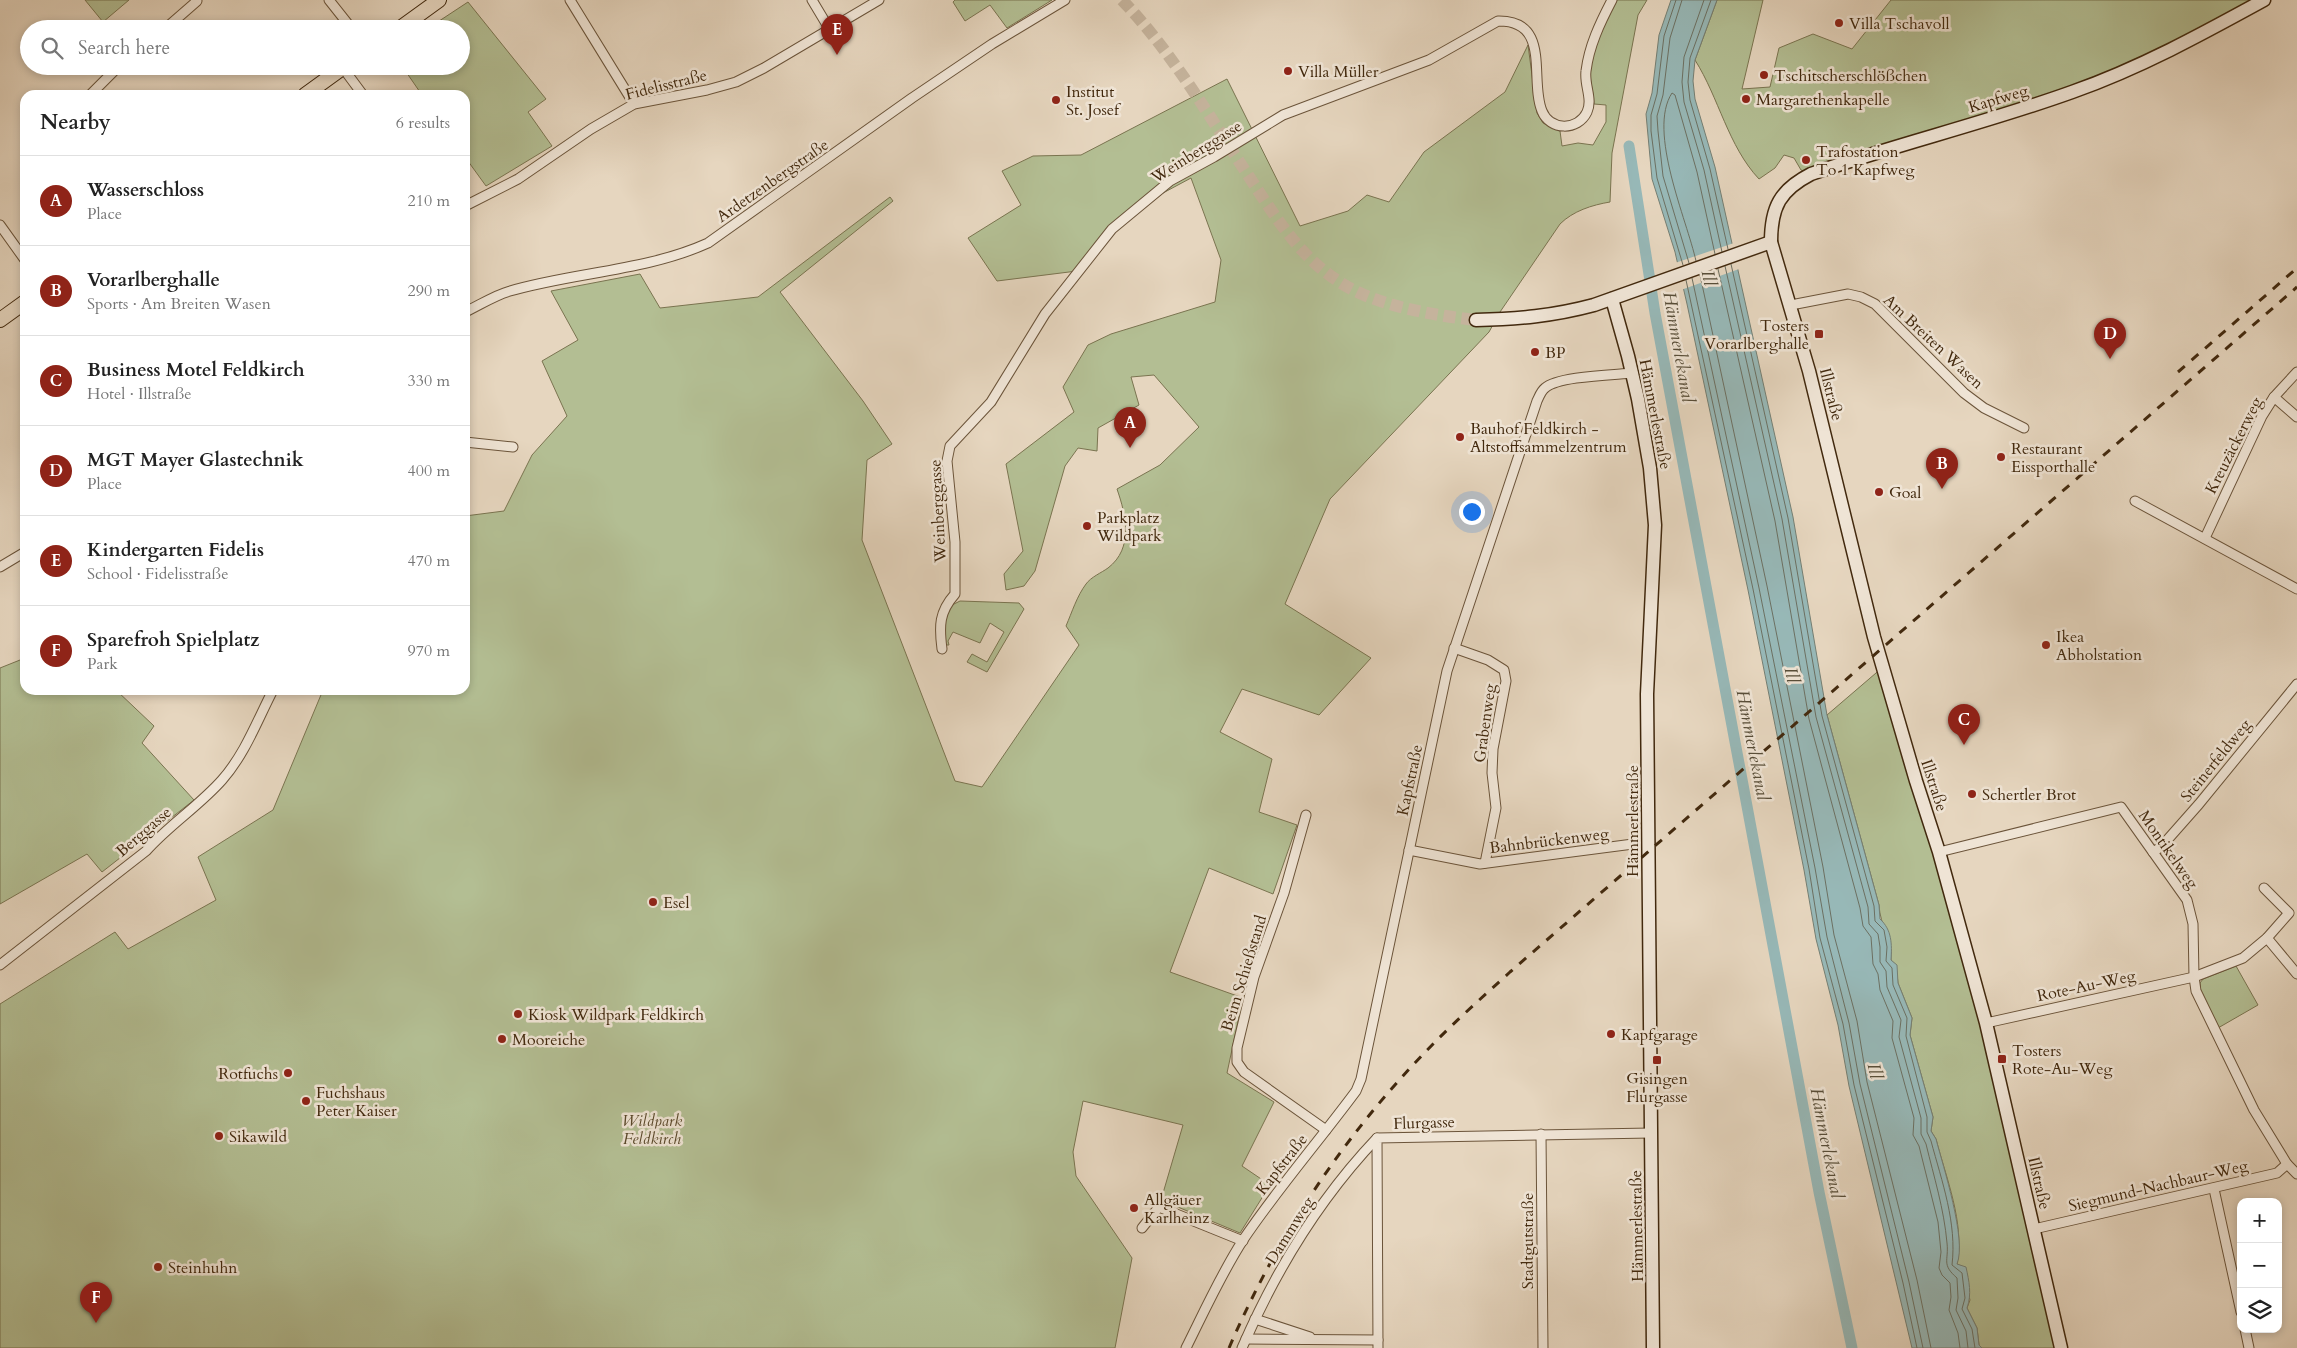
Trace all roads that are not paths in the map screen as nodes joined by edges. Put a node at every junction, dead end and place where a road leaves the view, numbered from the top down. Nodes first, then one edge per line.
1 (329, 0) edge
2 (439, 0) edge
3 (570, 0) edge
4 (812, 0) edge
5 (879, 0) edge
6 (1065, 0) edge
7 (1612, 0) edge
8 (2264, 0) edge
9 (197, 1) edge
10 (175, 20) edge
11 (345, 20) edge
12 (411, 20) edge
13 (830, 30) junction
14 (110, 75) edge
15 (333, 75) edge
16 (349, 75) edge
17 (95, 90) edge
18 (312, 90) edge
19 (360, 90) edge
20 (634, 104) junction
21 (470, 203) edge
22 (0, 225) edge
23 (1771, 242) junction
24 (20, 253) edge
25 (1612, 298) junction
26 (1791, 305) junction
27 (20, 306) edge
28 (470, 310) edge
29 (0, 320) edge
30 (1476, 320) tunnel mouth
31 (2297, 372) edge
32 (1633, 373) junction
33 (2274, 397) junction
34 (2297, 417) edge
35 (2024, 428) dead end
36 (470, 442) edge
37 (513, 446) dead end
38 (2135, 501) dead end
39 (2205, 538) junction
40 (20, 555) edge
41 (0, 567) edge
42 (2297, 588) edge
43 (1454, 648) junction
44 (942, 650) dead end
45 (2297, 684) edge
46 (271, 695) edge
47 (1306, 815) dead end
48 (1633, 844) dead end
49 (1409, 850) junction
50 (1939, 852) junction
51 (2153, 852) junction
52 (1485, 863) junction
53 (2264, 888) dead end
54 (2266, 938) junction
55 (0, 965) edge
56 (2297, 974) edge
57 (2194, 977) junction
58 (1986, 1023) junction
59 (1326, 1130) junction
60 (1651, 1133) junction
61 (1541, 1134) junction
62 (1377, 1138) junction
63 (2287, 1164) junction
64 (2297, 1174) edge
65 (2214, 1188) junction
66 (1142, 1228) dead end
67 (2034, 1228) junction
68 (1243, 1241) junction
69 (2237, 1294) edge
70 (1256, 1318) junction
71 (2246, 1333) edge
72 (1246, 1339) junction
73 (1317, 1339) junction
74 (1378, 1344) edge
75 (1186, 1348) edge
76 (1242, 1348) edge
77 (1543, 1348) edge
78 (1653, 1348) edge
79 (2061, 1348) edge
80 (2249, 1348) edge

1 - 11 street
2 - 12 main road
3 - 20 street
4 - 13 street
5 - 13 street, Fidelisstraße
6 - 28 street, Ardetzenbergstraße
7 - 44 street, Weinberggasse
8 - 23 street, Kapfweg
9 - 10 street
13 - 20 street, Fidelisstraße
14 - 17 street
15 - 18 main road
16 - 19 street
20 - 21 street, Fidelisstraße
22 - 24 street
23 - 25 street
23 - 26 street, Illstraße
25 - 30 street
25 - 32 street, Hämmerlestraße
26 - 35 street, Am Breiten Wasen
26 - 50 street, Illstraße
27 - 29 main road
31 - 33 street, Kreuzäckerweg
32 - 43 street, Kapfstraße
32 - 60 street, Hämmerlestraße
33 - 34 street
33 - 39 street, Kreuzäckerweg
36 - 37 street
38 - 39 street
39 - 42 street
40 - 41 street
43 - 49 street, Kapfstraße
43 - 52 street, Grabenweg
45 - 51 street, Steinerfeldweg
46 - 55 street, Berggasse
47 - 59 street, Beim Schießstand
48 - 52 street, Bahnbrückenweg
49 - 52 street, Bahnbrückenweg
49 - 59 street, Kapfstraße
50 - 51 street, Montikelweg
50 - 58 street, Illstraße
51 - 57 street, Montikelweg
53 - 54 street, Rote-Au-Weg
54 - 56 street
54 - 57 street, Rote-Au-Weg
57 - 58 street, Rote-Au-Weg
57 - 63 street, Montikelweg
58 - 67 street, Illstraße
59 - 68 street, Kapfstraße
60 - 61 street, Flurgasse
60 - 78 street, Hämmerlestraße
61 - 62 street, Flurgasse
61 - 77 street, Stadtgutstraße
62 - 70 street, Dammweg
62 - 74 street, Flurgasse
63 - 64 street, Montikelweg
63 - 65 street, Siegmund-Nachbaur-Weg
65 - 67 street, Siegmund-Nachbaur-Weg
65 - 69 street
66 - 68 street
67 - 79 street, Illstraße
68 - 75 street, Kapfstraße
70 - 72 street, Dammweg
70 - 73 street
71 - 80 street
72 - 73 street
72 - 76 street, Dammweg
73 - 74 street

